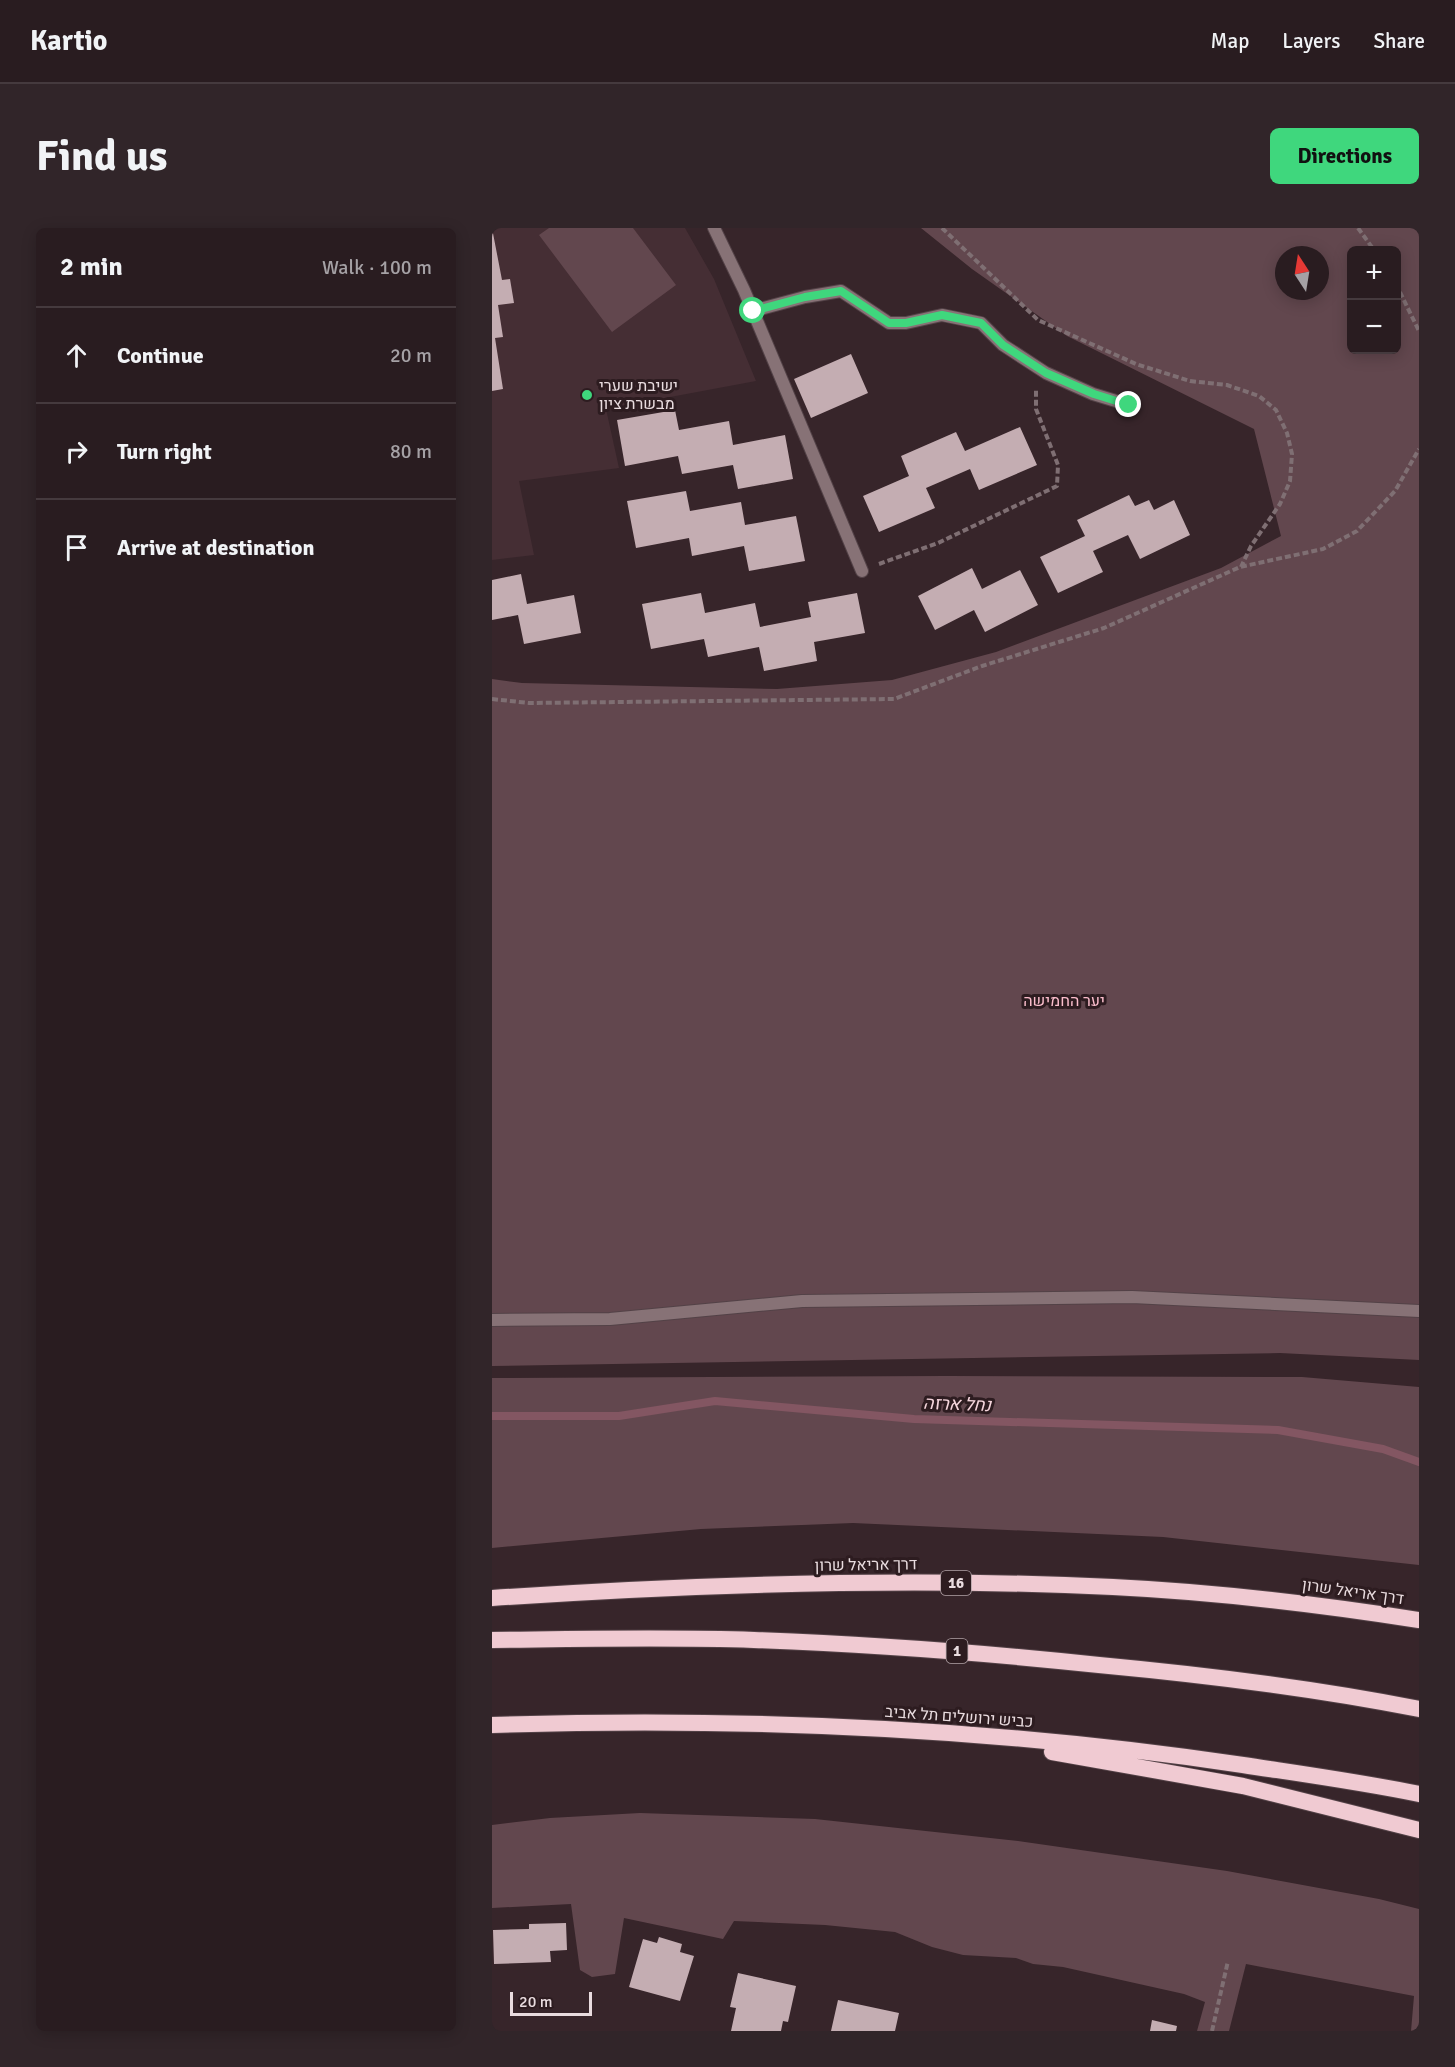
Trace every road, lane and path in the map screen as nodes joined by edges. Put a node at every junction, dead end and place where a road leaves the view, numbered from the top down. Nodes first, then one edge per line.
1 (714, 228) edge
2 (942, 228) edge
3 (1358, 228) edge
4 (1371, 246) edge
5 (1401, 295) edge
6 (753, 311) junction
7 (1419, 331) edge
8 (1036, 367) junction
9 (1129, 405) dead end
10 (1419, 449) edge
11 (1240, 567) junction
12 (862, 571) joint
13 (492, 699) edge
14 (1419, 1311) edge
15 (492, 1320) edge
16 (492, 1598) edge
17 (1419, 1620) edge
18 (492, 1640) edge
19 (1419, 1709) edge
20 (492, 1725) edge
21 (872, 1728) junction
22 (1419, 1794) edge
23 (1419, 1830) edge
24 (1228, 1961) dead end
25 (1212, 2031) edge

1 - 6 street
2 - 11 path
3 - 4 path
5 - 7 path
6 - 8 street
6 - 12 street
8 - 9 street
8 - 12 path
10 - 11 path
11 - 13 path
14 - 15 street
16 - 17 highway, דרך אריאל שרון / 16
18 - 19 highway, 1
20 - 21 highway, כביש ירושלים תל אביב
21 - 22 highway, כביש ירושלים תל אביב
21 - 23 highway
24 - 25 path

